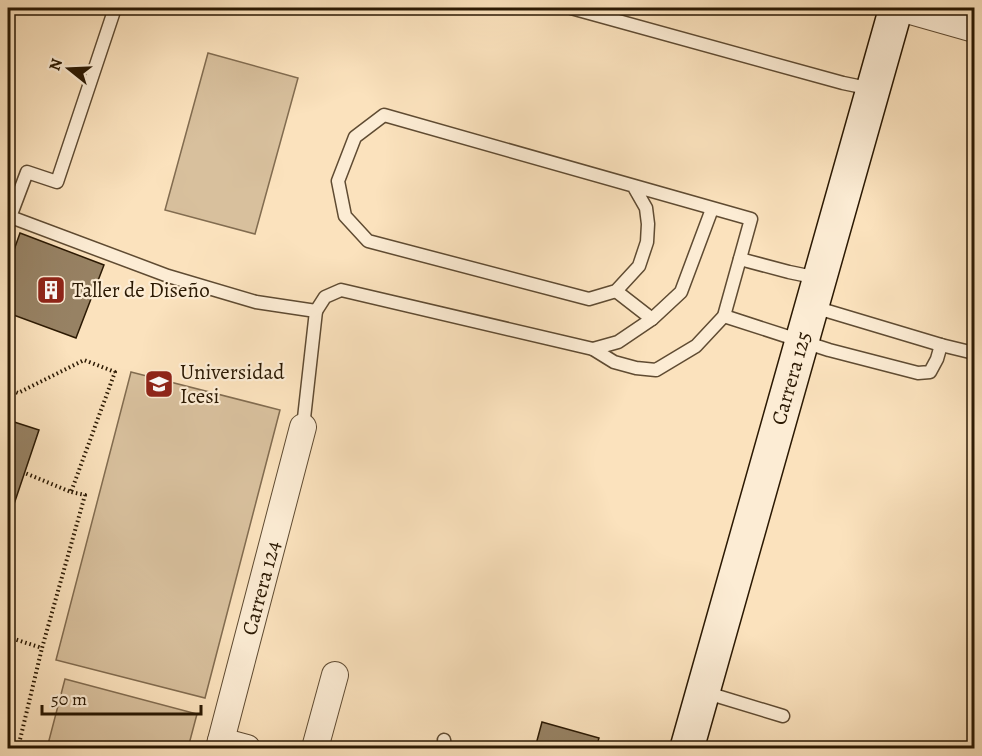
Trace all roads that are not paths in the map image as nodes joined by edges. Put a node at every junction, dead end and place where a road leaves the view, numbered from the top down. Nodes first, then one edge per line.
1 (115, 8) edge
2 (571, 8) edge
3 (898, 8) edge
4 (975, 29) edge
5 (873, 90) junction
6 (634, 187) junction
7 (712, 209) junction
8 (9, 216) edge
9 (740, 259) junction
10 (616, 291) junction
11 (816, 292) junction
12 (316, 311) junction
13 (724, 316) junction
14 (652, 319) junction
15 (802, 342) junction
16 (940, 345) junction
17 (593, 349) junction
18 (975, 353) edge
19 (303, 426) joint
20 (335, 675) dead end
21 (703, 691) junction
22 (783, 716) dead end
23 (220, 745) edge
24 (247, 748) edge
25 (315, 748) edge
26 (687, 748) edge

1 - 8 lane
2 - 5 lane
3 - 4 street
3 - 5 main road, Carrera 125
5 - 11 main road, Carrera 125
6 - 7 lane
6 - 10 lane
6 - 10 lane
7 - 9 lane
7 - 14 lane
8 - 12 lane
9 - 11 lane
9 - 13 lane
10 - 14 lane
11 - 15 main road, Carrera 125
11 - 16 lane
12 - 17 lane
12 - 19 lane
13 - 15 lane
13 - 17 lane
14 - 17 lane
15 - 16 lane
15 - 21 main road, Carrera 125
16 - 18 lane
19 - 23 street, Carrera 124
20 - 25 street
21 - 22 lane
21 - 26 main road, Carrera 125
23 - 24 street

